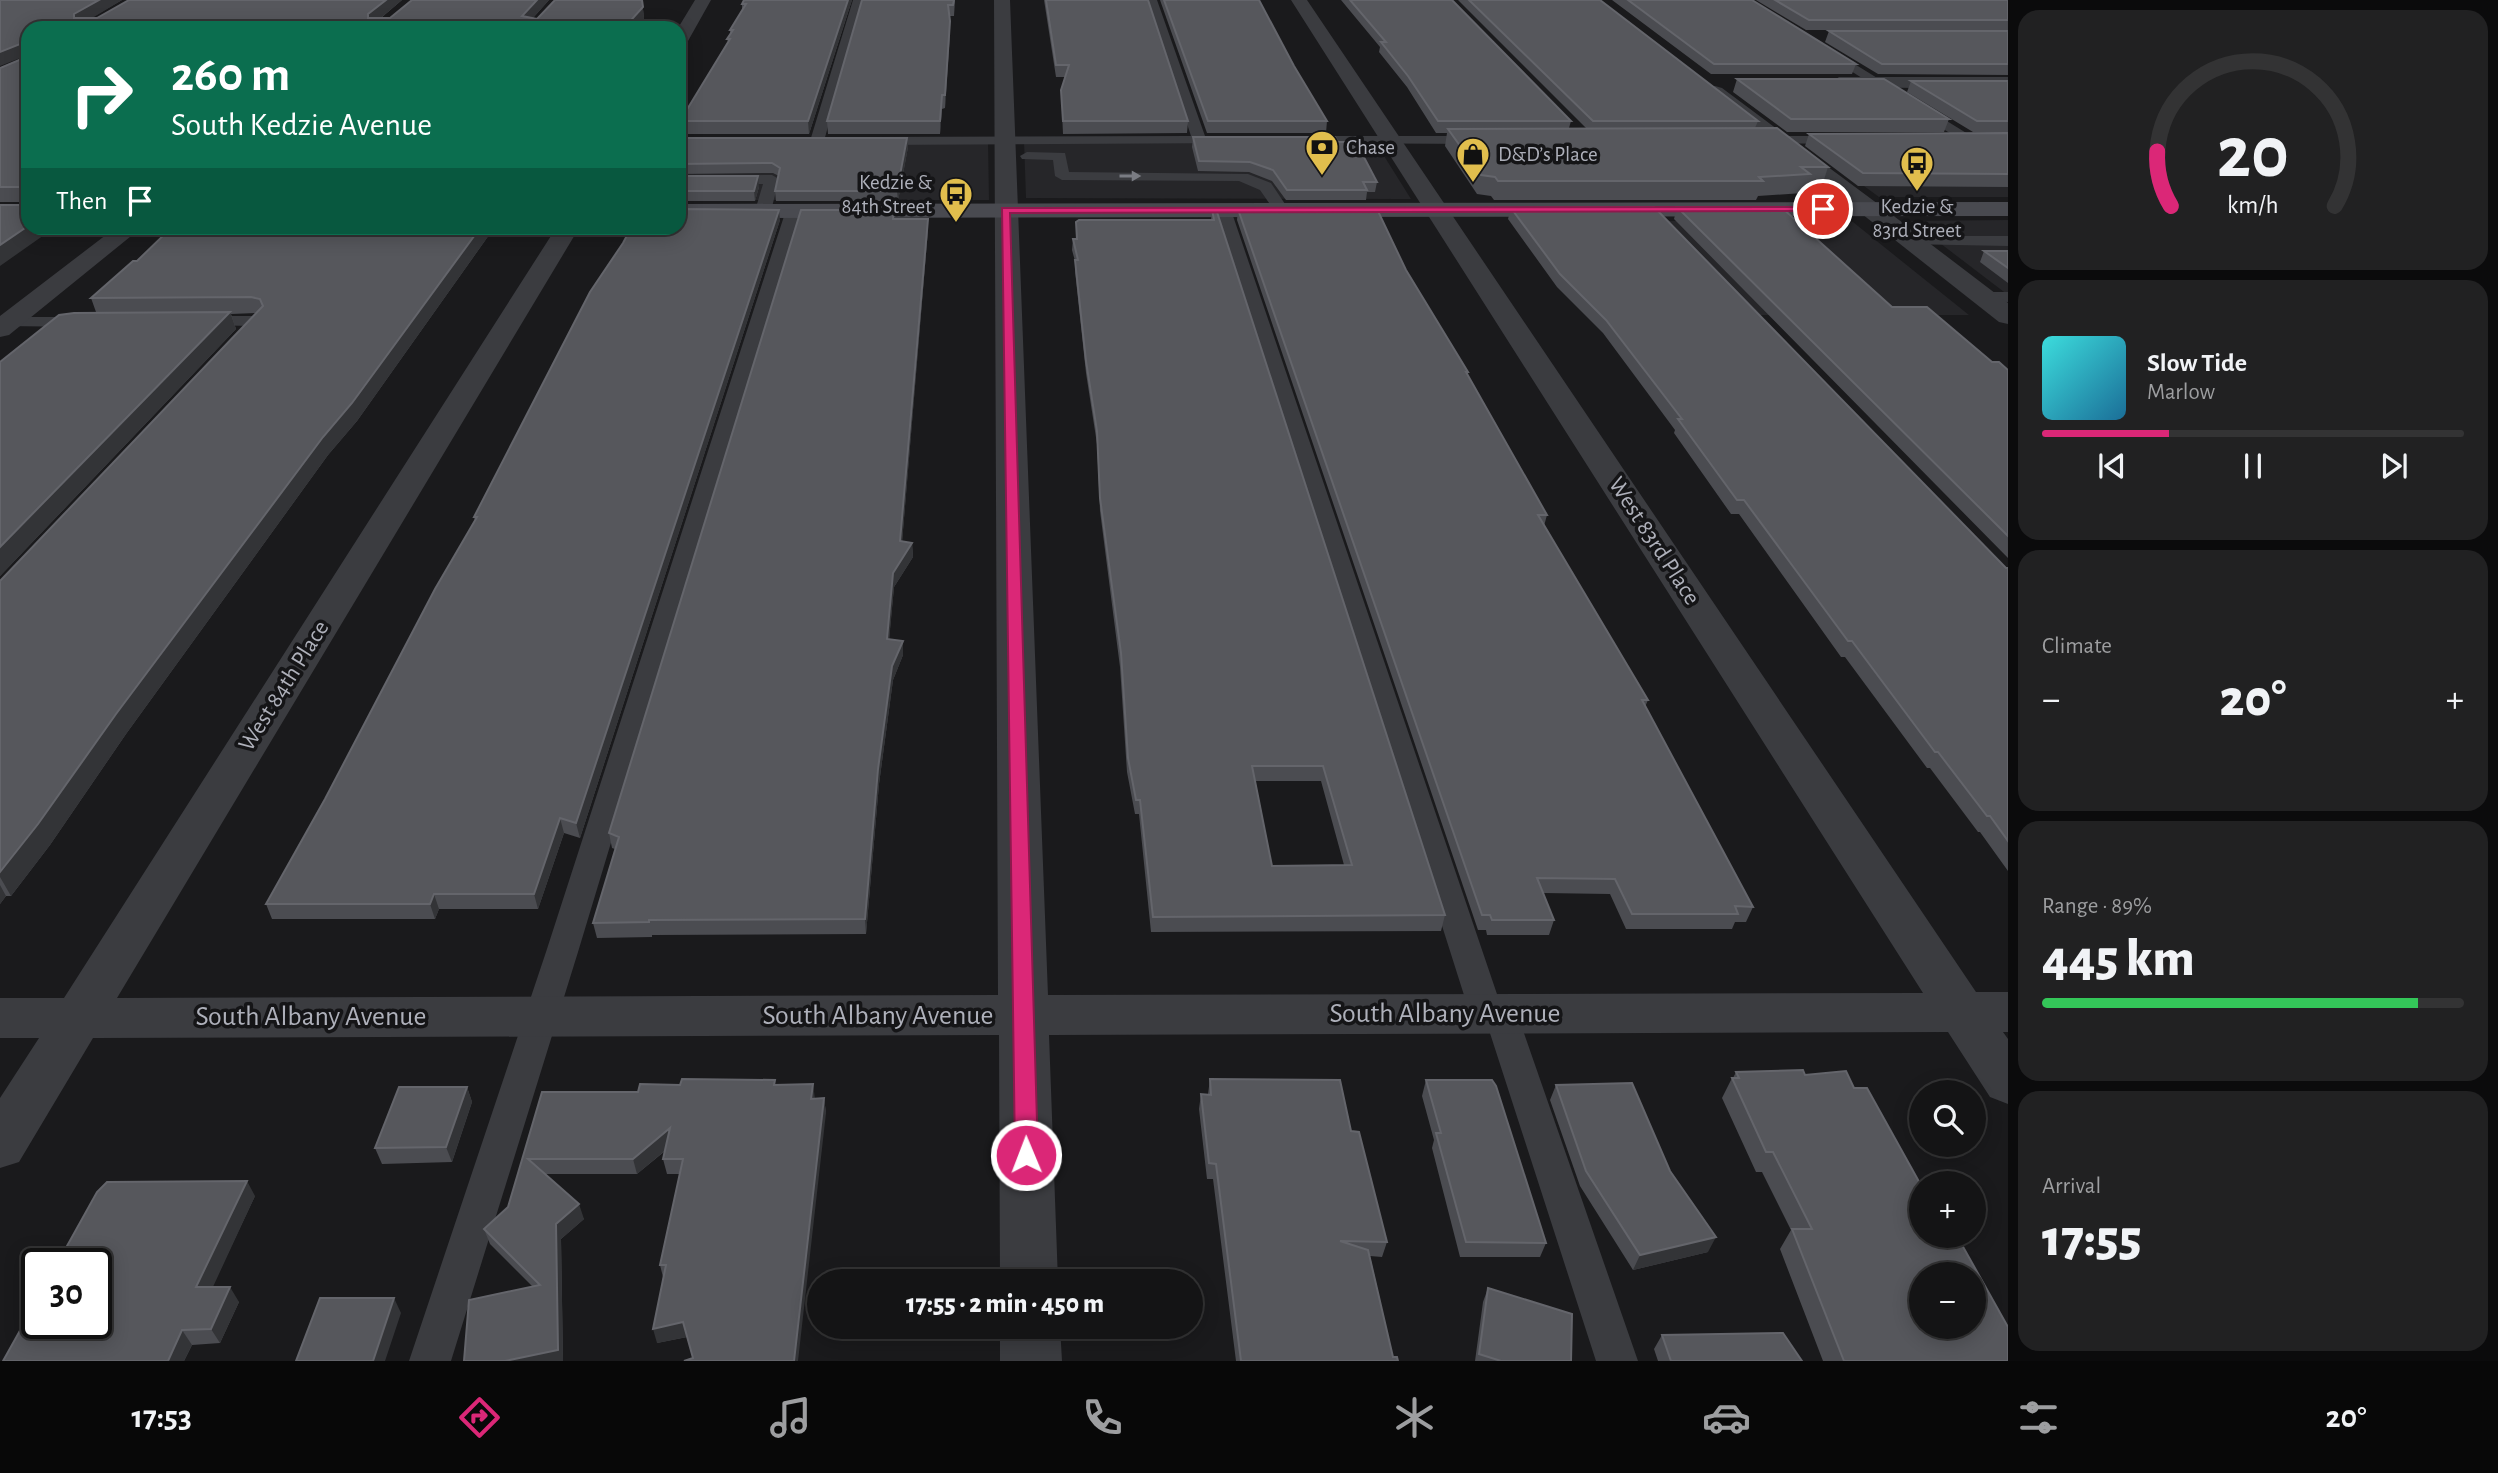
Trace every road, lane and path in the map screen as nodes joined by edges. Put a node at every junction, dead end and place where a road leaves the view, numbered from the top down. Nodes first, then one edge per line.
1 (703, 0) edge
2 (858, 0) edge
3 (1002, 0) edge
4 (1152, 0) edge
5 (1299, 0) edge
6 (686, 29) edge
7 (1812, 42) edge
8 (1729, 83) dead end
9 (1823, 83) edge
10 (1878, 83) junction
11 (2008, 83) edge
12 (1777, 139) junction
13 (1859, 139) edge
14 (1941, 139) edge
15 (1199, 140) junction
16 (1239, 140) edge
17 (1292, 140) edge
18 (1391, 140) junction
19 (1493, 140) edge
20 (1742, 140) edge
21 (816, 141) edge
22 (856, 141) edge
23 (1004, 148) junction
24 (1061, 159) junction
25 (1193, 177) junction
26 (1227, 177) junction
27 (686, 180) edge
28 (1870, 209) junction
29 (2008, 209) edge
30 (1005, 210) junction
31 (1213, 210) junction
32 (1281, 210) junction
33 (1437, 210) junction
34 (1653, 210) junction
35 (686, 211) edge
36 (763, 211) junction
37 (794, 211) junction
38 (1675, 232) edge
39 (120, 235) edge
40 (563, 235) edge
41 (1911, 241) junction
42 (2008, 241) edge
43 (1996, 297) edge
44 (2008, 316) edge
45 (106, 321) edge
46 (174, 321) edge
47 (5, 326) edge
48 (237, 341) edge
49 (1985, 1012) edge
50 (1494, 1014) junction
51 (1023, 1015) junction
52 (541, 1017) junction
53 (0, 1018) edge
54 (79, 1018) junction
55 (2008, 1082) edge
56 (0, 1145) edge
57 (1029, 1269) edge
58 (1031, 1339) edge
59 (430, 1361) edge
60 (1031, 1361) edge
61 (1617, 1361) edge

1 - 6 street
2 - 21 lane
3 - 23 street
4 - 15 lane
5 - 18 street, West 83rd Place
7 - 10 lane
8 - 12 street
9 - 10 street
10 - 11 street
10 - 14 lane
12 - 13 lane
12 - 20 lane
12 - 28 street
15 - 16 lane
15 - 23 lane
17 - 18 lane
18 - 19 lane
18 - 33 street, West 83rd Place
22 - 23 lane
23 - 24 lane
23 - 30 street
24 - 25 lane
24 - 26 lane
25 - 26 lane
25 - 31 lane
26 - 32 lane
27 - 36 lane
28 - 29 main road
28 - 34 main road
28 - 41 street
30 - 31 main road
30 - 37 main road
30 - 51 street
31 - 32 main road
31 - 50 lane
32 - 33 main road
33 - 34 main road
33 - 49 street, West 83rd Place
34 - 38 lane
35 - 36 main road
36 - 37 main road
37 - 52 lane
39 - 47 street
40 - 54 street, West 84th Place
41 - 42 lane
41 - 43 street
43 - 44 street
45 - 47 lane
46 - 48 lane
49 - 50 street, South Albany Avenue
49 - 55 street, West 83rd Place
50 - 51 street, South Albany Avenue
50 - 61 lane
51 - 52 street, South Albany Avenue
51 - 57 street
52 - 54 street, South Albany Avenue
52 - 59 lane
53 - 54 street, South Albany Avenue
54 - 56 street, West 84th Place
58 - 60 street

